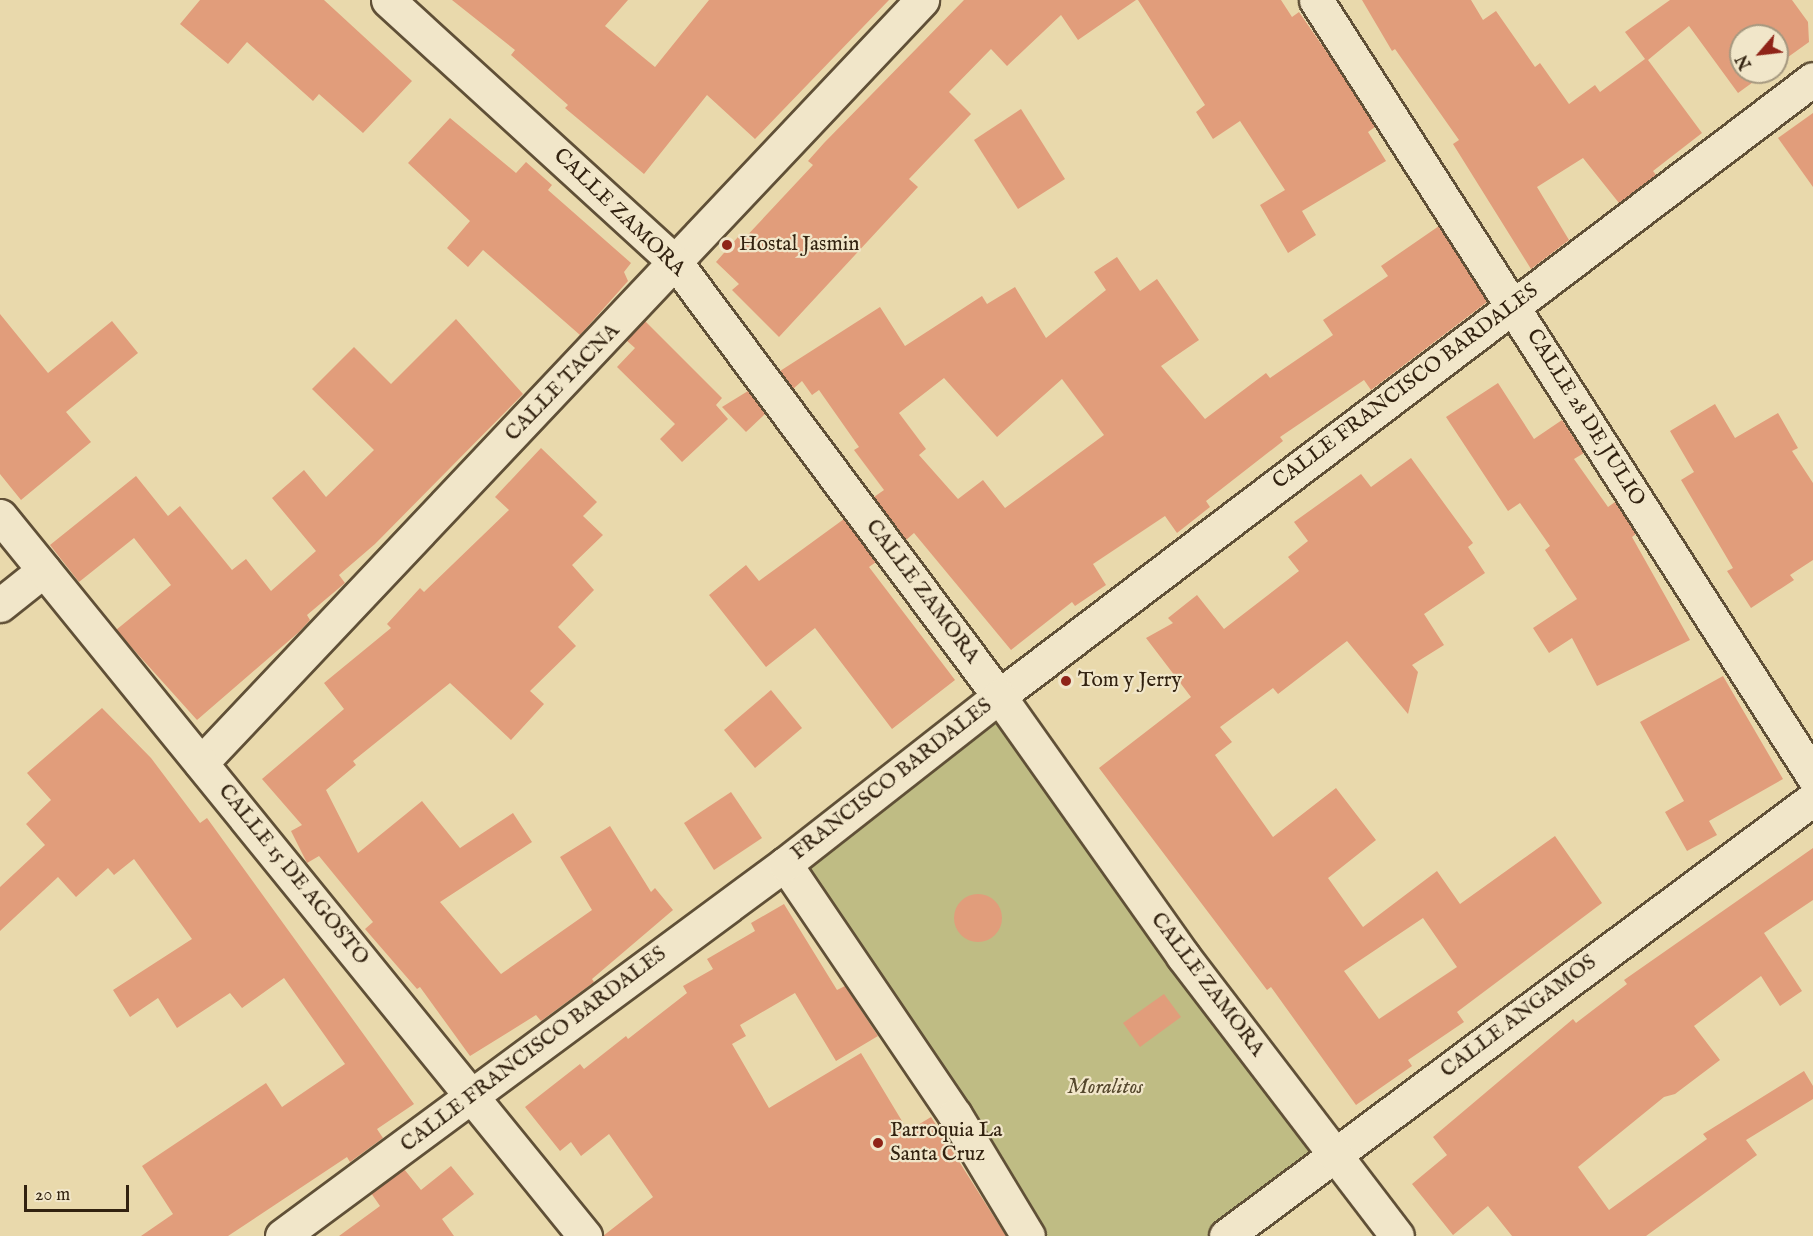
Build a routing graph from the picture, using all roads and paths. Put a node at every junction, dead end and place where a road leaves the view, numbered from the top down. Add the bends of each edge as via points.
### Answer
1 (388, 0) edge
2 (922, 0) edge
3 (1316, 0) edge
4 (1813, 79) edge
5 (676, 263) junction
6 (1513, 305) junction
7 (0, 516) edge
8 (44, 570) junction
9 (0, 605) edge
10 (999, 696) junction
11 (201, 763) junction
12 (1813, 776) edge
13 (1813, 799) edge
14 (785, 864) junction
15 (473, 1095) junction
16 (1335, 1153) junction
17 (282, 1236) edge
18 (585, 1236) edge
19 (1028, 1236) edge
20 (1226, 1236) edge
21 (1397, 1236) edge

1 - 5 street, CALLE ZAMORA
2 - 5 street, CALLE TACNA
3 - 6 street, CALLE 28 DE JULIO
4 - 6 street, CALLE FRANCISCO BARDALES
5 - 10 street, CALLE ZAMORA
5 - 11 street, CALLE TACNA
6 - 10 street, CALLE FRANCISCO BARDALES
6 - 12 street, CALLE 28 DE JULIO
7 - 8 street, CALLE 15 DE AGOSTO
8 - 9 street
8 - 11 street, CALLE 15 DE AGOSTO
10 - 14 street, FRANCISCO BARDALES
10 - 16 street, CALLE ZAMORA via 1183,956
11 - 15 street, CALLE 15 DE AGOSTO
13 - 16 street, CALLE ANGAMOS
14 - 15 street, CALLE FRANCISCO BARDALES
14 - 19 street via 955,1115
15 - 17 street, CALLE FRANCISCO BARDALES
15 - 18 street, CALLE 15 DE AGOSTO
16 - 20 street, CALLE ANGAMOS
16 - 21 street, CALLE ZAMORA

